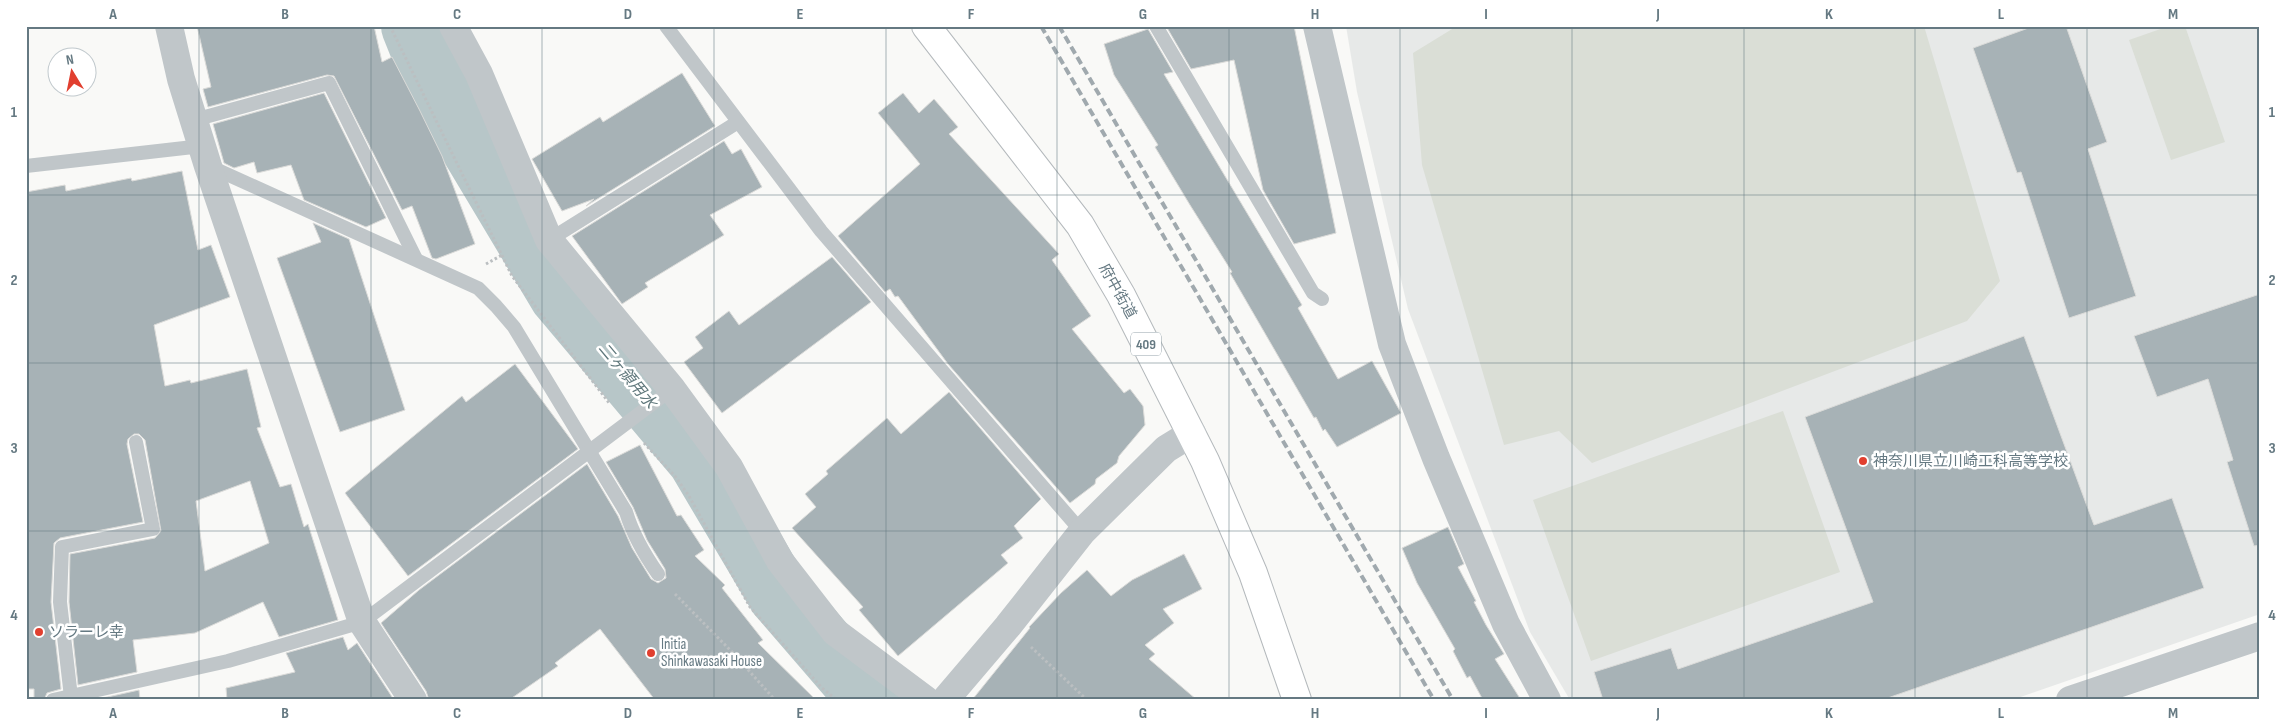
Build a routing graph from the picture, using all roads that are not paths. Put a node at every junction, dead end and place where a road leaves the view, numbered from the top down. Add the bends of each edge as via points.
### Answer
1 (169, 26) edge
2 (453, 26) edge
3 (666, 26) edge
4 (926, 26) edge
5 (1156, 26) edge
6 (1317, 26) edge
7 (194, 120) junction
8 (738, 122) junction
9 (205, 156) junction
10 (26, 166) edge
11 (549, 240) junction
12 (416, 259) junction
13 (1322, 299) dead end
14 (672, 389) junction
15 (1192, 433) junction
16 (136, 442) dead end
17 (588, 452) junction
18 (1082, 532) junction
19 (658, 574) road end
20 (362, 622) junction
21 (2260, 636) edge
22 (71, 697) junction
23 (52, 700) edge
24 (413, 700) edge
25 (926, 700) edge
26 (945, 700) edge
27 (1298, 700) edge
28 (1547, 700) edge
29 (2070, 700) edge

1 - 7 street
2 - 11 street via 479,74
3 - 8 lane
4 - 15 highway, 府中街道 / 409 via 1080,226 1121,295
5 - 13 lane via 1313,293
6 - 28 street via 1392,344 1506,624
7 - 9 street
7 - 12 lane via 329,83
8 - 11 lane
8 - 18 lane via 821,231
9 - 10 lane
9 - 12 lane
9 - 20 street
11 - 14 street
12 - 17 lane via 478,288 514,326
14 - 17 lane
14 - 25 street via 729,468 780,561 835,632
15 - 18 street via 1166,449
15 - 27 highway, 府中街道 / 409 via 1253,573
16 - 22 lane via 153,529 62,547 60,602
17 - 19 lane via 626,512 632,530
17 - 20 lane
18 - 26 street
20 - 22 lane via 228,661
20 - 24 street
21 - 29 street
22 - 23 lane

